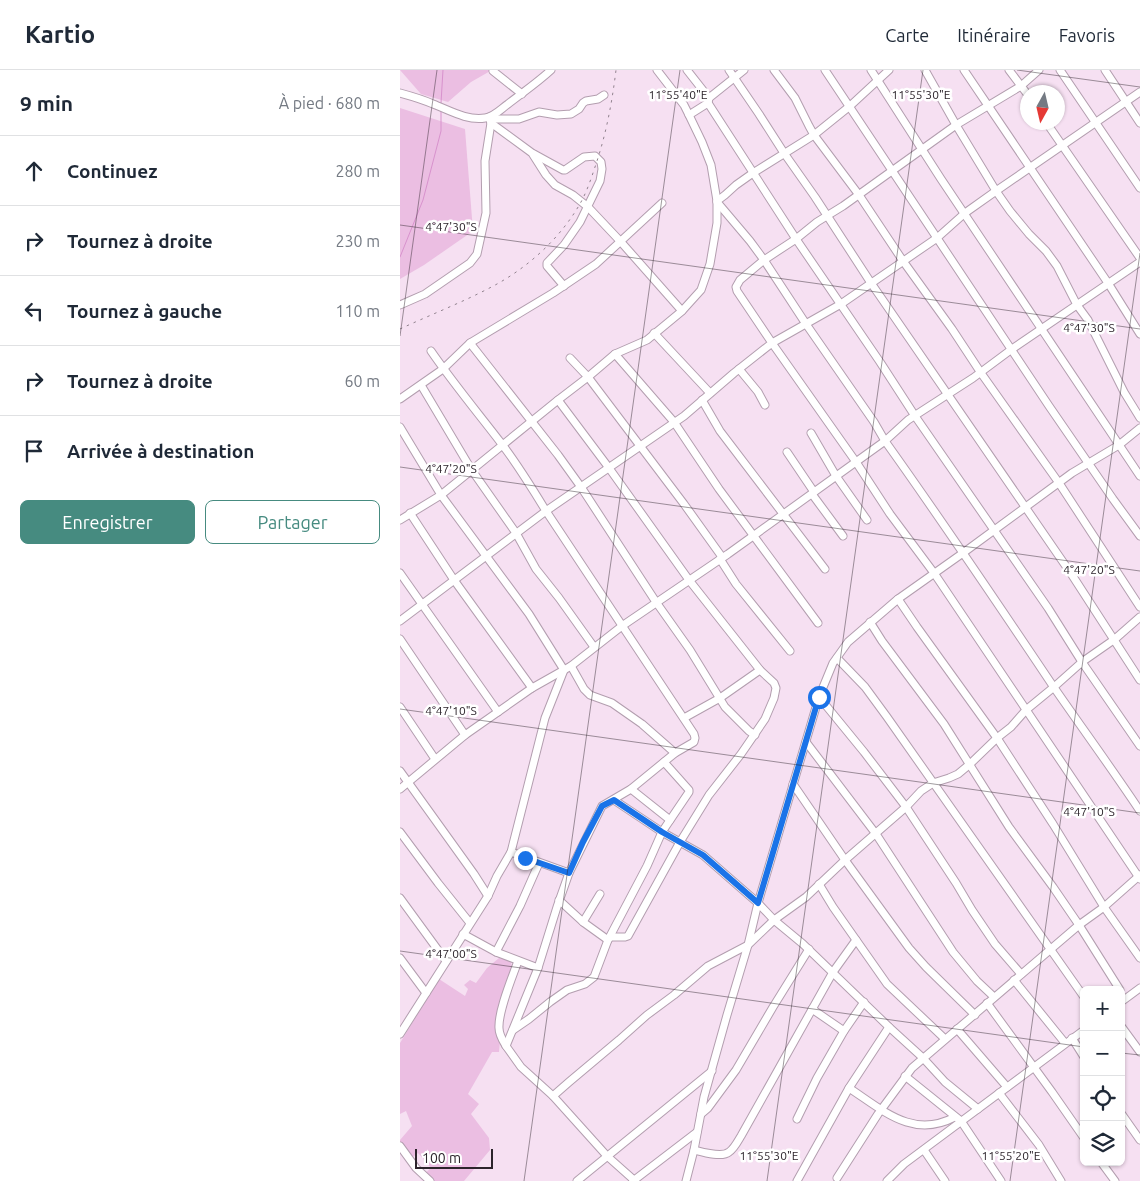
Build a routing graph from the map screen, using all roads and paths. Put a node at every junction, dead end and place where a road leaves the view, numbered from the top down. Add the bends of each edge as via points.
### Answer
1 (551, 70) edge
2 (656, 70) edge
3 (687, 70) edge
4 (729, 70) edge
5 (744, 70) edge
6 (774, 70) edge
7 (826, 70) edge
8 (871, 70) edge
9 (889, 70) edge
10 (925, 70) edge
11 (964, 70) edge
12 (1009, 70) edge
13 (1039, 70) edge
14 (1060, 70) edge
15 (1105, 70) edge
16 (494, 71) edge
17 (734, 77) junction
18 (878, 79) junction
19 (1020, 85) edge
20 (1022, 85) edge
21 (1020, 87) edge
22 (400, 92) edge
23 (1140, 92) edge
24 (522, 94) junction
25 (604, 95) dead end
26 (708, 100) junction
27 (1125, 101) junction
28 (850, 106) junction
29 (988, 106) junction
30 (689, 115) junction
31 (490, 120) junction
32 (1095, 122) junction
33 (1140, 123) edge
34 (956, 125) junction
35 (1051, 130) edge
36 (814, 135) junction
37 (1062, 146) junction
38 (922, 150) junction
39 (532, 153) junction
40 (784, 153) junction
41 (1030, 168) junction
42 (892, 171) junction
43 (753, 173) junction
44 (1140, 188) edge
45 (996, 191) junction
46 (859, 194) junction
47 (717, 201) junction
48 (662, 204) dead end
49 (588, 207) junction
50 (965, 213) junction
51 (827, 216) junction
52 (937, 238) junction
53 (796, 239) junction
54 (621, 242) junction
55 (764, 260) junction
56 (1140, 260) edge
57 (903, 261) junction
58 (1108, 283) junction
59 (871, 284) junction
60 (564, 286) junction
61 (841, 304) junction
62 (400, 305) edge
63 (1077, 305) junction
64 (682, 311) junction
65 (806, 324) junction
66 (1042, 329) junction
67 (654, 333) junction
68 (1140, 334) edge
69 (772, 343) junction
70 (470, 344) junction
71 (1012, 349) junction
72 (431, 351) dead end
73 (615, 354) junction
74 (570, 358) dead end
75 (443, 369) junction
76 (739, 369) junction
77 (981, 373) junction
78 (588, 378) junction
79 (421, 385) junction
80 (710, 393) junction
81 (948, 395) junction
82 (400, 399) edge
83 (558, 400) junction
84 (702, 400) junction
85 (765, 405) dead end
86 (915, 416) junction
87 (1140, 418) edge
88 (531, 422) junction
89 (674, 422) junction
90 (400, 427) edge
91 (1140, 428) edge
92 (812, 433) dead end
93 (885, 441) junction
94 (502, 445) junction
95 (1119, 445) junction
96 (640, 446) junction
97 (787, 452) dead end
98 (856, 462) junction
99 (1089, 463) junction
100 (609, 468) junction
101 (471, 469) junction
102 (836, 476) junction
103 (1140, 476) edge
104 (1059, 483) junction
105 (581, 487) junction
106 (813, 493) junction
107 (441, 494) junction
108 (1026, 507) junction
109 (546, 511) junction
110 (410, 514) junction
111 (782, 514) junction
112 (401, 518) edge
113 (867, 520) dead end
114 (994, 530) junction
115 (516, 533) junction
116 (753, 536) junction
117 (842, 536) dead end
118 (1140, 536) edge
119 (963, 553) junction
120 (486, 556) junction
121 (721, 558) junction
122 (825, 569) dead end
123 (400, 573) edge
124 (934, 573) junction
125 (454, 580) junction
126 (689, 580) junction
127 (898, 599) junction
128 (656, 602) junction
129 (421, 604) junction
130 (1140, 607) edge
131 (1140, 617) edge
132 (400, 621) edge
133 (870, 622) junction
134 (818, 623) dead end
135 (622, 626) junction
136 (400, 639) edge
137 (1115, 639) junction
138 (594, 647) junction
139 (790, 651) dead end
140 (835, 661) junction
141 (1082, 662) junction
142 (568, 668) junction
143 (760, 670) junction
144 (1140, 680) edge
145 (1054, 687) junction
146 (532, 688) junction
147 (819, 697) junction
148 (720, 698) junction
149 (400, 706) edge
150 (1026, 710) junction
151 (498, 712) junction
152 (684, 718) junction
153 (466, 735) junction
154 (755, 735) junction
155 (997, 738) junction
156 (806, 742) junction
157 (1140, 746) edge
158 (675, 752) junction
159 (435, 759) junction
160 (664, 762) junction
161 (970, 764) junction
162 (400, 771) edge
163 (408, 782) junction
164 (933, 783) junction
165 (793, 784) junction
166 (400, 789) edge
167 (631, 789) junction
168 (614, 800) junction
169 (906, 807) junction
170 (1140, 811) edge
171 (670, 820) junction
172 (400, 832) edge
173 (662, 832) junction
174 (876, 834) junction
175 (680, 842) junction
176 (511, 852) junction
177 (845, 860) junction
178 (539, 862) junction
179 (569, 873) junction
180 (1139, 877) edge
181 (819, 884) junction
182 (600, 894) dead end
183 (488, 896) junction
184 (400, 898) edge
185 (559, 900) junction
186 (758, 903) junction
187 (1104, 907) junction
188 (774, 920) junction
189 (584, 922) junction
190 (470, 923) junction
191 (1079, 925) junction
192 (463, 934) junction
193 (609, 938) junction
194 (856, 940) junction
195 (748, 945) junction
196 (809, 949) junction
197 (1050, 950) junction
198 (496, 952) junction
199 (400, 958) edge
200 (1140, 958) edge
201 (446, 961) junction
202 (518, 961) junction
203 (538, 968) junction
204 (832, 972) junction
205 (1021, 974) junction
206 (1014, 980) junction
207 (1116, 986) edge
208 (1140, 988) edge
209 (1080, 992) edge
210 (426, 993) junction
211 (1125, 995) edge
212 (994, 997) junction
213 (864, 1002) junction
214 (987, 1003) junction
215 (812, 1009) junction
216 (975, 1015) junction
217 (889, 1027) junction
218 (402, 1028) edge
219 (957, 1029) junction
220 (513, 1031) junction
221 (844, 1031) junction
222 (1082, 1031) edge
223 (1125, 1031) edge
224 (1072, 1038) junction
225 (945, 1039) junction
226 (1065, 1043) junction
227 (506, 1046) junction
228 (1080, 1051) edge
229 (1140, 1052) edge
230 (923, 1058) junction
231 (1033, 1067) junction
232 (712, 1070) junction
233 (905, 1076) junction
234 (1007, 1087) junction
235 (850, 1088) junction
236 (999, 1092) junction
237 (553, 1096) junction
238 (882, 1109) junction
239 (978, 1109) junction
240 (701, 1114) junction
241 (958, 1119) junction
242 (1125, 1119) edge
243 (797, 1120) dead end
244 (697, 1132) junction
245 (1080, 1132) edge
246 (1140, 1140) edge
247 (400, 1146) edge
248 (694, 1150) junction
249 (924, 1150) junction
250 (608, 1156) junction
251 (1104, 1166) edge
252 (837, 1178) dead end
253 (891, 1179) edge
254 (430, 1181) edge
255 (577, 1181) edge
256 (634, 1181) edge
257 (686, 1181) edge
258 (797, 1181) edge
259 (945, 1181) edge
260 (1000, 1181) edge
261 (1062, 1181) edge
262 (1115, 1181) edge

1 - 24 street
2 - 30 street
3 - 26 street
4 - 17 street
5 - 17 street
6 - 36 street via 795,98
7 - 28 street
8 - 18 street
9 - 18 street
10 - 34 street
11 - 29 street
12 - 19 street
13 - 20 street
14 - 32 street
15 - 27 street
16 - 24 street
17 - 26 street
17 - 40 street
18 - 28 street
18 - 38 street
21 - 29 street
22 - 31 street via 462,115
23 - 27 street
24 - 31 street
25 - 31 street via 586,101 571,114 539,112 518,119
26 - 30 street
26 - 43 street
27 - 32 street
27 - 33 street
28 - 36 street
28 - 42 street
29 - 34 street
29 - 41 street
30 - 47 street via 710,165
31 - 39 street
31 - 62 street via 485,161 486,213 476,254 470,263 425,294
32 - 37 street
32 - 44 street
34 - 38 street
34 - 45 street
35 - 37 street
36 - 40 street
36 - 46 street
37 - 41 street
37 - 56 street
38 - 42 street
38 - 50 street
39 - 49 street via 554,185
39 - 49 street via 563,170 584,157 595,156 601,162 601,176
40 - 43 street
40 - 51 street
41 - 45 street
41 - 58 street
42 - 46 street
42 - 52 street
43 - 47 street
43 - 53 street
45 - 50 street
45 - 63 street via 1057,266
46 - 51 street
46 - 57 street
47 - 55 street
47 - 64 street via 710,264 701,290
48 - 54 street
49 - 54 street
49 - 60 street via 564,245 547,264
50 - 52 street
50 - 66 street
51 - 53 street
51 - 59 street
52 - 57 street
52 - 71 street
53 - 55 street
53 - 61 street
54 - 60 street
54 - 64 street
55 - 65 street
55 - 69 street via 740,280 736,291
56 - 58 street
57 - 59 street
57 - 77 street
58 - 63 street
58 - 68 street
59 - 61 street
59 - 81 street
60 - 70 street
61 - 65 street
61 - 86 street
63 - 66 street
63 - 87 street
64 - 67 street
65 - 69 street
65 - 93 street
66 - 71 street
66 - 95 street
67 - 73 street via 641,343
67 - 80 street
69 - 76 street
69 - 98 street
70 - 75 street
70 - 88 street
71 - 77 street
71 - 99 street
72 - 75 street
73 - 78 street
73 - 89 street
74 - 78 street
75 - 79 street
75 - 94 street
76 - 80 street
76 - 85 street
77 - 81 street
77 - 104 street
78 - 83 street
78 - 96 street
79 - 82 street
79 - 101 street
80 - 84 street
81 - 86 street
81 - 108 street
83 - 88 street
83 - 100 street
84 - 89 street
84 - 111 street via 720,431
86 - 93 street
86 - 114 street
88 - 94 street
88 - 105 street
89 - 96 street
89 - 116 street
90 - 107 street
91 - 95 street
92 - 102 street
93 - 98 street
93 - 119 street
94 - 101 street
94 - 109 street
95 - 99 street
95 - 103 street
96 - 100 street
96 - 121 street
97 - 106 street
98 - 102 street
98 - 124 street
99 - 104 street
99 - 118 street
100 - 105 street
100 - 126 street
101 - 107 street
101 - 115 street
102 - 106 street
102 - 113 street
104 - 108 street
104 - 130 street
105 - 109 street
105 - 128 street
106 - 111 street
106 - 117 street
107 - 110 street
107 - 120 street
108 - 114 street
108 - 137 street
109 - 115 street
109 - 135 street
110 - 112 street
110 - 125 street
111 - 116 street
111 - 122 street
114 - 119 street
114 - 141 street
115 - 120 street
115 - 138 street via 536,569
116 - 121 street
116 - 134 street
119 - 124 street
119 - 145 street
120 - 125 street
120 - 142 street
121 - 126 street
121 - 139 street via 736,584
123 - 129 street
124 - 127 street
124 - 150 street
125 - 129 street
125 - 146 street
126 - 128 street
126 - 143 street
127 - 133 street
127 - 155 street
128 - 135 street
128 - 148 street
129 - 132 street
129 - 151 street
131 - 137 street
133 - 140 street via 848,642
133 - 161 street
135 - 138 street
135 - 152 street
136 - 153 street
137 - 141 street
137 - 144 street
138 - 142 street
140 - 147 street
140 - 164 street via 865,687
141 - 145 street
141 - 157 street
142 - 146 street
142 - 158 street via 590,694 612,703
142 - 176 street via 546,718
143 - 148 street
143 - 154 street via 776,688 765,719
145 - 150 street
145 - 170 street
146 - 151 street
147 - 156 street
147 - 169 street
148 - 152 street
148 - 154 street via 725,707
149 - 159 street
150 - 155 street
150 - 180 street
151 - 153 street
152 - 158 street via 694,734 694,742
153 - 159 street
154 - 175 street via 709,795
155 - 161 street
155 - 187 street
156 - 165 street
156 - 174 street
158 - 160 street
159 - 163 street
160 - 167 street
160 - 171 street via 689,790
161 - 164 street via 958,774
161 - 191 street via 1009,827
162 - 163 street
163 - 166 street
163 - 183 street
164 - 169 street
164 - 197 street
165 - 177 street
165 - 186 street
167 - 168 street
167 - 171 street
168 - 173 street
168 - 179 street via 602,806
169 - 174 street
169 - 205 street via 976,917
171 - 173 street
172 - 190 street
173 - 175 street
173 - 193 street
174 - 177 street
174 - 212 street via 954,952
175 - 186 street via 703,855
175 - 193 street via 628,936
176 - 178 street
176 - 183 street
177 - 181 street
177 - 216 street via 909,948
178 - 179 street
178 - 198 street
179 - 185 street
180 - 187 street
181 - 188 street via 806,898
181 - 194 street
182 - 189 street
183 - 190 street
184 - 201 street
185 - 189 street
185 - 203 street
186 - 188 street
186 - 195 street
187 - 191 street
187 - 200 street
188 - 195 street
188 - 196 street
189 - 193 street
190 - 192 street
191 - 197 street
191 - 207 street
192 - 198 street
192 - 201 street
193 - 220 street via 594,977 586,984 567,990
194 - 204 street
194 - 225 street via 887,984
195 - 232 street
195 - 237 street via 708,966
196 - 204 street
196 - 240 street via 736,1070
197 - 205 street
197 - 209 street
198 - 202 street
199 - 210 street
201 - 210 street
202 - 203 street
202 - 227 street via 500,1015 499,1029
203 - 220 street
204 - 213 street
204 - 215 street
205 - 206 street
206 - 212 street
206 - 226 street
208 - 211 street
210 - 218 street
212 - 214 street
213 - 217 street
213 - 221 street
214 - 216 street
214 - 231 street
215 - 221 street
215 - 248 street via 730,1152 719,1155
216 - 219 street
217 - 230 street
217 - 235 street
219 - 225 street
219 - 234 street
220 - 227 street
221 - 243 street
222 - 224 street
223 - 229 street
224 - 226 street
224 - 228 street
225 - 230 street
226 - 231 street
227 - 237 street via 522,1067
230 - 233 street
230 - 239 street via 945,1082
231 - 234 street
231 - 245 street
232 - 240 street
232 - 250 street
233 - 238 street
233 - 241 street
234 - 236 street
235 - 238 street
235 - 258 street
236 - 239 street
236 - 261 street
237 - 250 street
238 - 241 street via 910,1124 925,1125
238 - 252 street
239 - 241 street
240 - 244 street
241 - 249 street
241 - 260 street
242 - 246 street
244 - 248 street
244 - 256 street
247 - 254 street
248 - 257 street
249 - 253 street via 904,1164
249 - 259 street
250 - 255 street
250 - 256 street
251 - 262 street

